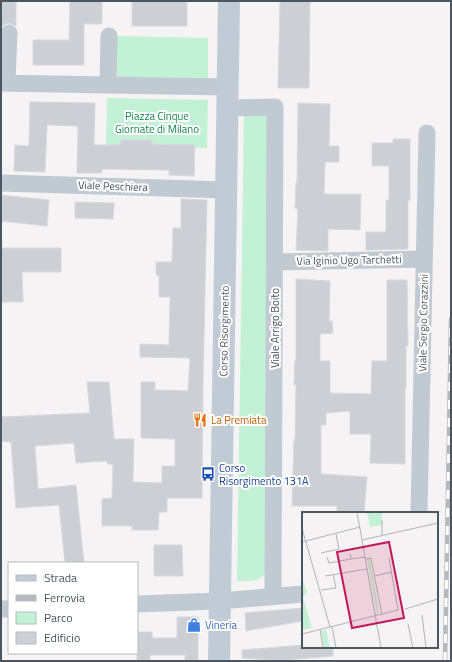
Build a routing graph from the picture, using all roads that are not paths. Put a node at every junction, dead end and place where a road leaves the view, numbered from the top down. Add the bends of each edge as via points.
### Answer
1 (229, 1) edge
2 (8, 33) dead end
3 (108, 36) dead end
4 (4, 83) edge
5 (108, 85) junction
6 (227, 98) junction
7 (427, 133) dead end
8 (1, 183) edge
9 (226, 190) junction
10 (424, 259) junction
11 (275, 262) junction
12 (419, 512) edge
13 (302, 594) edge
14 (273, 596) junction
15 (220, 601) junction
16 (138, 604) edge
17 (219, 661) edge

1 - 6 main road, Corso Risorgimento
2 - 4 street
3 - 5 street
4 - 5 street
5 - 6 street
6 - 9 main road, Corso Risorgimento
6 - 11 street, Viale Arrigo Boito via 275,107
7 - 10 street, Viale Sergio Corazzini
8 - 9 street, Viale Peschiera
9 - 15 main road, Corso Risorgimento
10 - 11 street, Via Iginio Ugo Tarchetti
10 - 12 street, Viale Sergio Corazzini
11 - 14 street, Viale Arrigo Boito
13 - 14 street
14 - 15 street
15 - 16 street
15 - 17 main road, Corso Risorgimento

